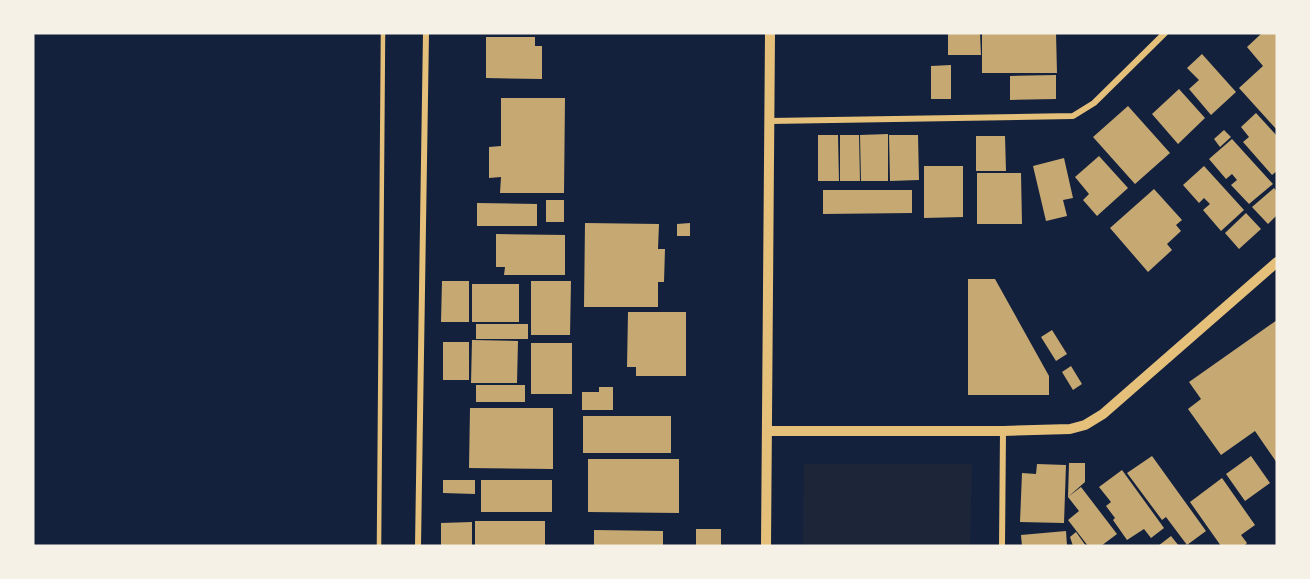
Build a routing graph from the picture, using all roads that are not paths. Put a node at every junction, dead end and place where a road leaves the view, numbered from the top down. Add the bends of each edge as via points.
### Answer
1 (383, 33) edge
2 (426, 33) edge
3 (770, 33) edge
4 (1165, 33) edge
5 (770, 121) junction
6 (1277, 262) edge
7 (768, 431) junction
8 (1003, 431) junction
9 (379, 546) edge
10 (418, 546) edge
11 (766, 546) edge
12 (1002, 546) edge

1 - 9 lane
2 - 10 street
3 - 5 street
4 - 5 street via 1094,103 1072,116
5 - 7 street
6 - 8 street via 1103,414 1070,429
7 - 8 street
7 - 11 street
8 - 12 street

